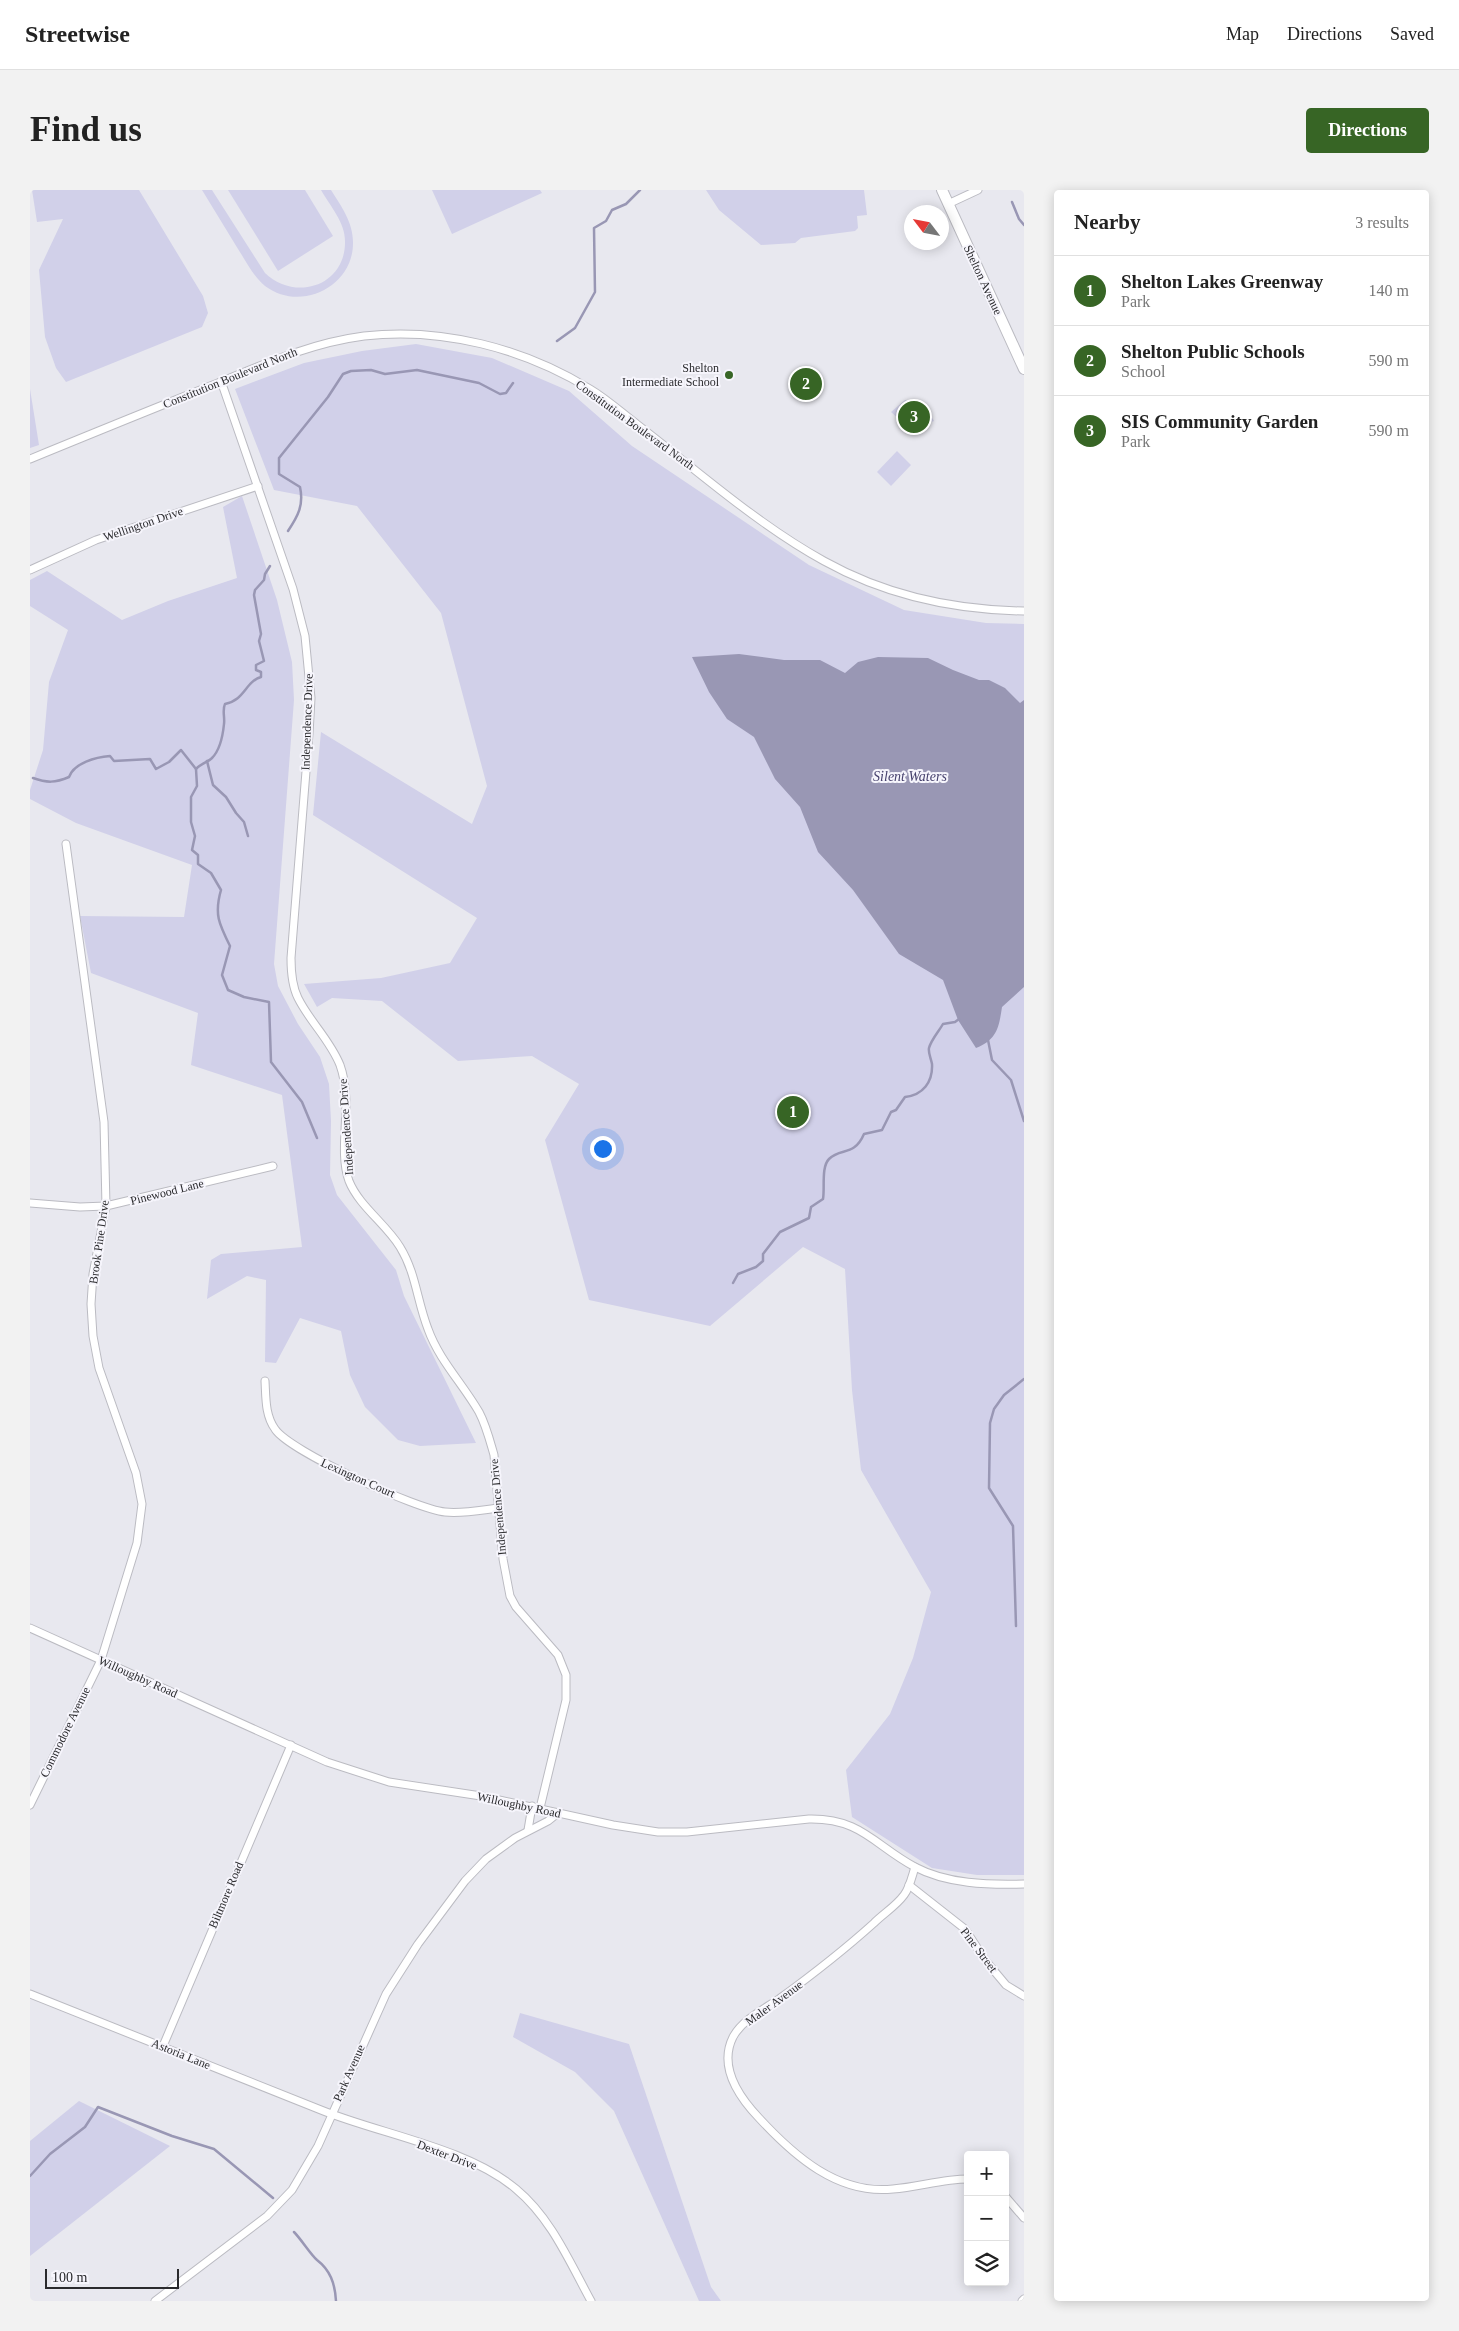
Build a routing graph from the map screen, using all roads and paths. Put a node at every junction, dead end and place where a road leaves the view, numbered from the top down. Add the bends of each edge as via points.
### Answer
1 (942, 190) edge
2 (978, 190) edge
3 (948, 204) junction
4 (1024, 370) edge
5 (221, 381) junction
6 (30, 459) edge
7 (258, 486) junction
8 (30, 570) edge
9 (1024, 611) edge
10 (66, 844) dead end
11 (273, 1166) dead end
12 (30, 1203) edge
13 (106, 1206) junction
14 (265, 1382) dead end
15 (499, 1508) junction
16 (30, 1628) edge
17 (100, 1660) junction
18 (291, 1745) junction
19 (30, 1805) edge
20 (532, 1806) junction
21 (540, 1808) junction
22 (558, 1813) junction
23 (528, 1830) junction
24 (915, 1867) junction
25 (1024, 1884) edge
26 (909, 1885) junction
27 (30, 1994) edge
28 (1024, 1996) edge
29 (162, 2046) junction
30 (332, 2114) junction
31 (964, 2180) edge
32 (1009, 2201) edge
33 (1024, 2218) edge
34 (155, 2301) edge
35 (591, 2301) edge

1 - 3 main road, Shelton Avenue
2 - 3 street
3 - 4 main road, Shelton Avenue
5 - 6 street, Constitution Boulevard North
5 - 7 street, Independence Drive
5 - 9 street, Constitution Boulevard North via 313,346 364,336 430,336 503,349 544,364 591,390 755,514 824,561 894,591 933,602
7 - 8 street, Wellington Drive via 96,540
7 - 15 street, Independence Drive via 293,589 305,636 310,677 309,734 291,958 293,985 342,1073 347,1104 349,1181 408,1261 434,1344 480,1415 494,1455
10 - 13 street, Brook Pine Drive via 104,1122
11 - 13 street, Pinewood Lane
12 - 13 street, Pinewood Lane
13 - 17 street, Brook Pine Drive via 93,1274 93,1336 98,1368 136,1474 142,1504 137,1543
14 - 15 street, Lexington Court via 267,1412 275,1430 316,1460 419,1505 445,1512
15 - 21 street, Independence Drive via 510,1596 558,1654 566,1675 566,1700
16 - 17 street, Willoughby Road
17 - 18 street, Willoughby Road
17 - 19 street, Commodore Avenue
18 - 20 street, Willoughby Road via 376,1779
18 - 29 street, Biltmore Road
20 - 21 street, Willoughby Road
20 - 23 street
21 - 22 street, Willoughby Road
22 - 23 street, Park Avenue
22 - 24 street, Willoughby Road via 658,1832 829,1820 850,1824 865,1832
23 - 30 street, Park Avenue via 501,1847 476,1869 399,1970
24 - 25 street, Willoughby Road via 964,1881
24 - 26 street, Maler Avenue
26 - 28 street, Pine Street via 965,1928 1006,1985
26 - 31 street, Maler Avenue via 904,1895 864,1931 738,2030 729,2051 729,2067 734,2086 773,2133 796,2154 840,2183 857,2188 891,2190
27 - 29 street, Astoria Lane
29 - 30 street, Astoria Lane
30 - 34 street, Park Avenue via 309,2164 282,2201 247,2232
30 - 35 street, Dexter Drive via 460,2157 515,2188 538,2210 555,2234
32 - 33 street

